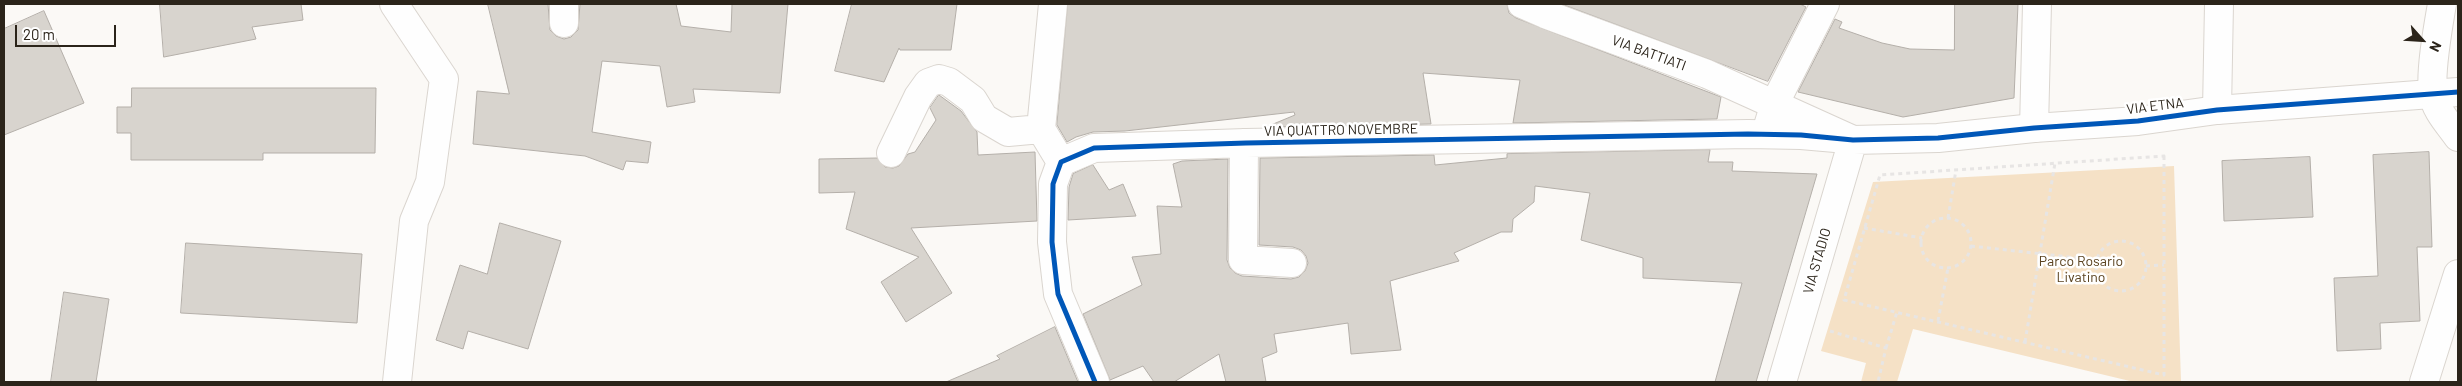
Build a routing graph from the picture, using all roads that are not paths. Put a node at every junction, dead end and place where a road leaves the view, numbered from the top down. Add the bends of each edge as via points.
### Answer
1 (394, 4) edge
2 (1053, 4) edge
3 (1522, 4) edge
4 (1825, 4) edge
5 (2037, 4) edge
6 (2219, 4) edge
7 (2442, 4) edge
8 (2446, 93) edge
9 (1775, 103) junction
10 (2217, 110) junction
11 (2034, 128) junction
12 (1041, 129) junction
13 (1766, 134) junction
14 (2458, 137) edge
15 (1853, 140) junction
16 (1244, 143) junction
17 (891, 153) dead end
18 (1061, 162) junction
19 (1292, 263) dead end
20 (2458, 274) edge
21 (398, 382) edge
22 (1095, 382) edge
23 (1782, 382) edge
24 (2424, 382) edge

1 - 21 street via 444,79 430,182 414,221
2 - 12 street
3 - 9 street, VIA BATTIATI
4 - 9 street
5 - 11 street
6 - 10 street
7 - 8 street via 2436,43
8 - 10 street, VIA ETNA
8 - 14 street via 2441,114
9 - 13 street
9 - 15 street, VIA BATTIATI
10 - 11 street, VIA ETNA via 2138,121
11 - 15 street, VIA ETNA via 1938,138
12 - 17 street via 1008,132 984,118 974,100 950,82 938,79 928,82 918,97
12 - 18 street
13 - 15 street, VIA QUATTRO NOVEMBRE
13 - 16 street, VIA QUATTRO NOVEMBRE
15 - 23 street, VIA STADIO
16 - 18 street, VIA QUATTRO NOVEMBRE via 1094,148
16 - 19 street via 1243,260
18 - 22 street via 1053,184 1052,242 1058,294
20 - 24 street

